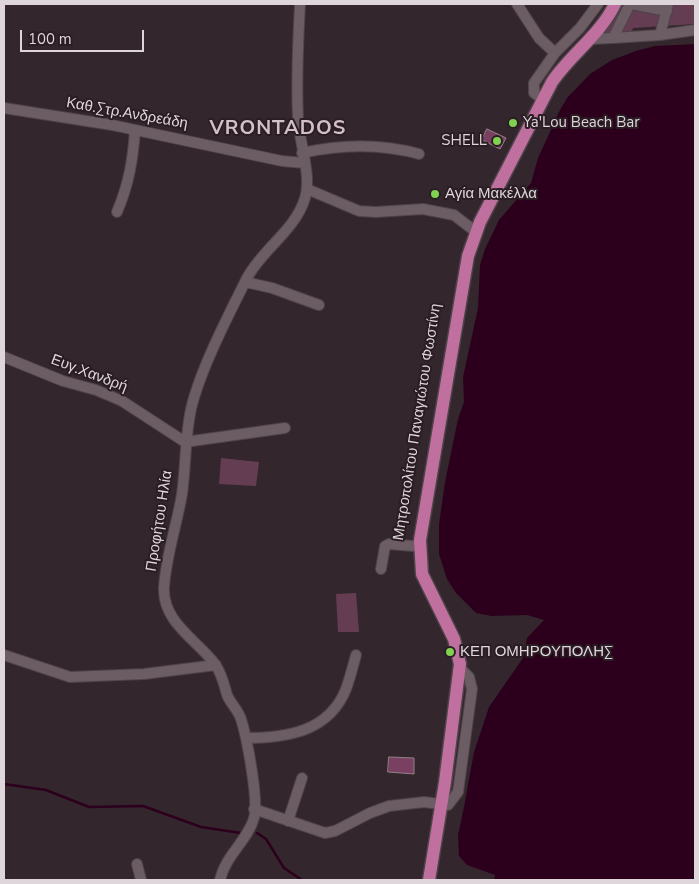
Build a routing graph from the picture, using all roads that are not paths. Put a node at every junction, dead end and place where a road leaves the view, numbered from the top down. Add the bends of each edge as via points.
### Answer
1 (300, 4) edge
2 (517, 4) edge
3 (598, 4) edge
4 (608, 4) edge
5 (616, 4) edge
6 (631, 4) edge
7 (667, 7) edge
8 (695, 30) edge
9 (660, 35) junction
10 (612, 38) junction
11 (591, 39) junction
12 (555, 53) junction
13 (539, 98) junction
14 (4, 108) edge
15 (135, 130) junction
16 (419, 154) dead end
17 (303, 158) junction
18 (307, 189) junction
19 (117, 212) dead end
20 (473, 230) junction
21 (245, 282) junction
22 (319, 305) dead end
23 (4, 357) edge
24 (285, 428) dead end
25 (185, 442) junction
26 (413, 546) junction
27 (380, 569) dead end
28 (4, 655) edge
29 (356, 655) dead end
30 (216, 665) junction
31 (246, 738) junction
32 (302, 778) dead end
33 (438, 804) junction
34 (254, 809) junction
35 (288, 821) junction
36 (136, 864) dead end
37 (141, 880) edge
38 (220, 880) edge
39 (423, 880) edge
40 (429, 880) edge

1 - 17 street, Προφήτου Ηλία via 298,116
2 - 12 street via 540,38
3 - 12 street
4 - 13 main road via 593,28 550,73
5 - 11 main road
6 - 7 street
6 - 10 street
7 - 9 street
8 - 9 street
9 - 10 street
10 - 11 street
11 - 13 main road
12 - 13 street via 534,83 533,90
13 - 20 main road, Μητροπολίτου Παναγιώτου Φωστίνη
14 - 15 street, Καθ.Στρ.Ανδρεάδη
15 - 17 street, Καθ.Στρ.Ανδρεάδη via 282,161
15 - 19 street via 131,172
16 - 17 street, Καθ.Στρ.Ανδρεάδη via 362,145 332,147
17 - 18 street, Προφήτου Ηλία
18 - 20 street via 359,211 423,209 454,214
18 - 21 street, Προφήτου Ηλία via 300,211 277,242 258,259
20 - 26 main road, Μητροπολίτου Παναγιώτου Φωστίνη via 463,253
20 - 33 main road, Μητροπολίτου Παναγιώτου Φωστίνη via 420,546 422,574 454,639 460,668
21 - 22 street
21 - 25 street, Προφήτου Ηλία via 194,398
23 - 25 street, Ευγ.Χανδρή via 63,382 96,390 122,401
24 - 25 street
25 - 30 street, Προφήτου Ηλία via 182,493 164,584 165,595 168,609 176,622
26 - 27 street via 385,546
26 - 33 main road, Μητροπολίτου Παναγιώτου Φωστίνη via 416,576 449,642 454,665
28 - 30 street via 70,678 144,674
29 - 31 street via 346,690 333,710 316,724 295,735
30 - 31 street, Προφήτου Ηλία via 232,705 240,716
31 - 34 street, Προφήτου Ηλία
32 - 35 street
33 - 35 street via 424,802 388,806 332,833 316,832
33 - 39 main road, Μητροπολίτου Παναγιώτου Φωστίνη
33 - 40 main road, Μητροπολίτου Παναγιώτου Φωστίνη
34 - 35 street
34 - 38 street, Προφήτου Ηλία via 254,818 225,865
36 - 37 street

